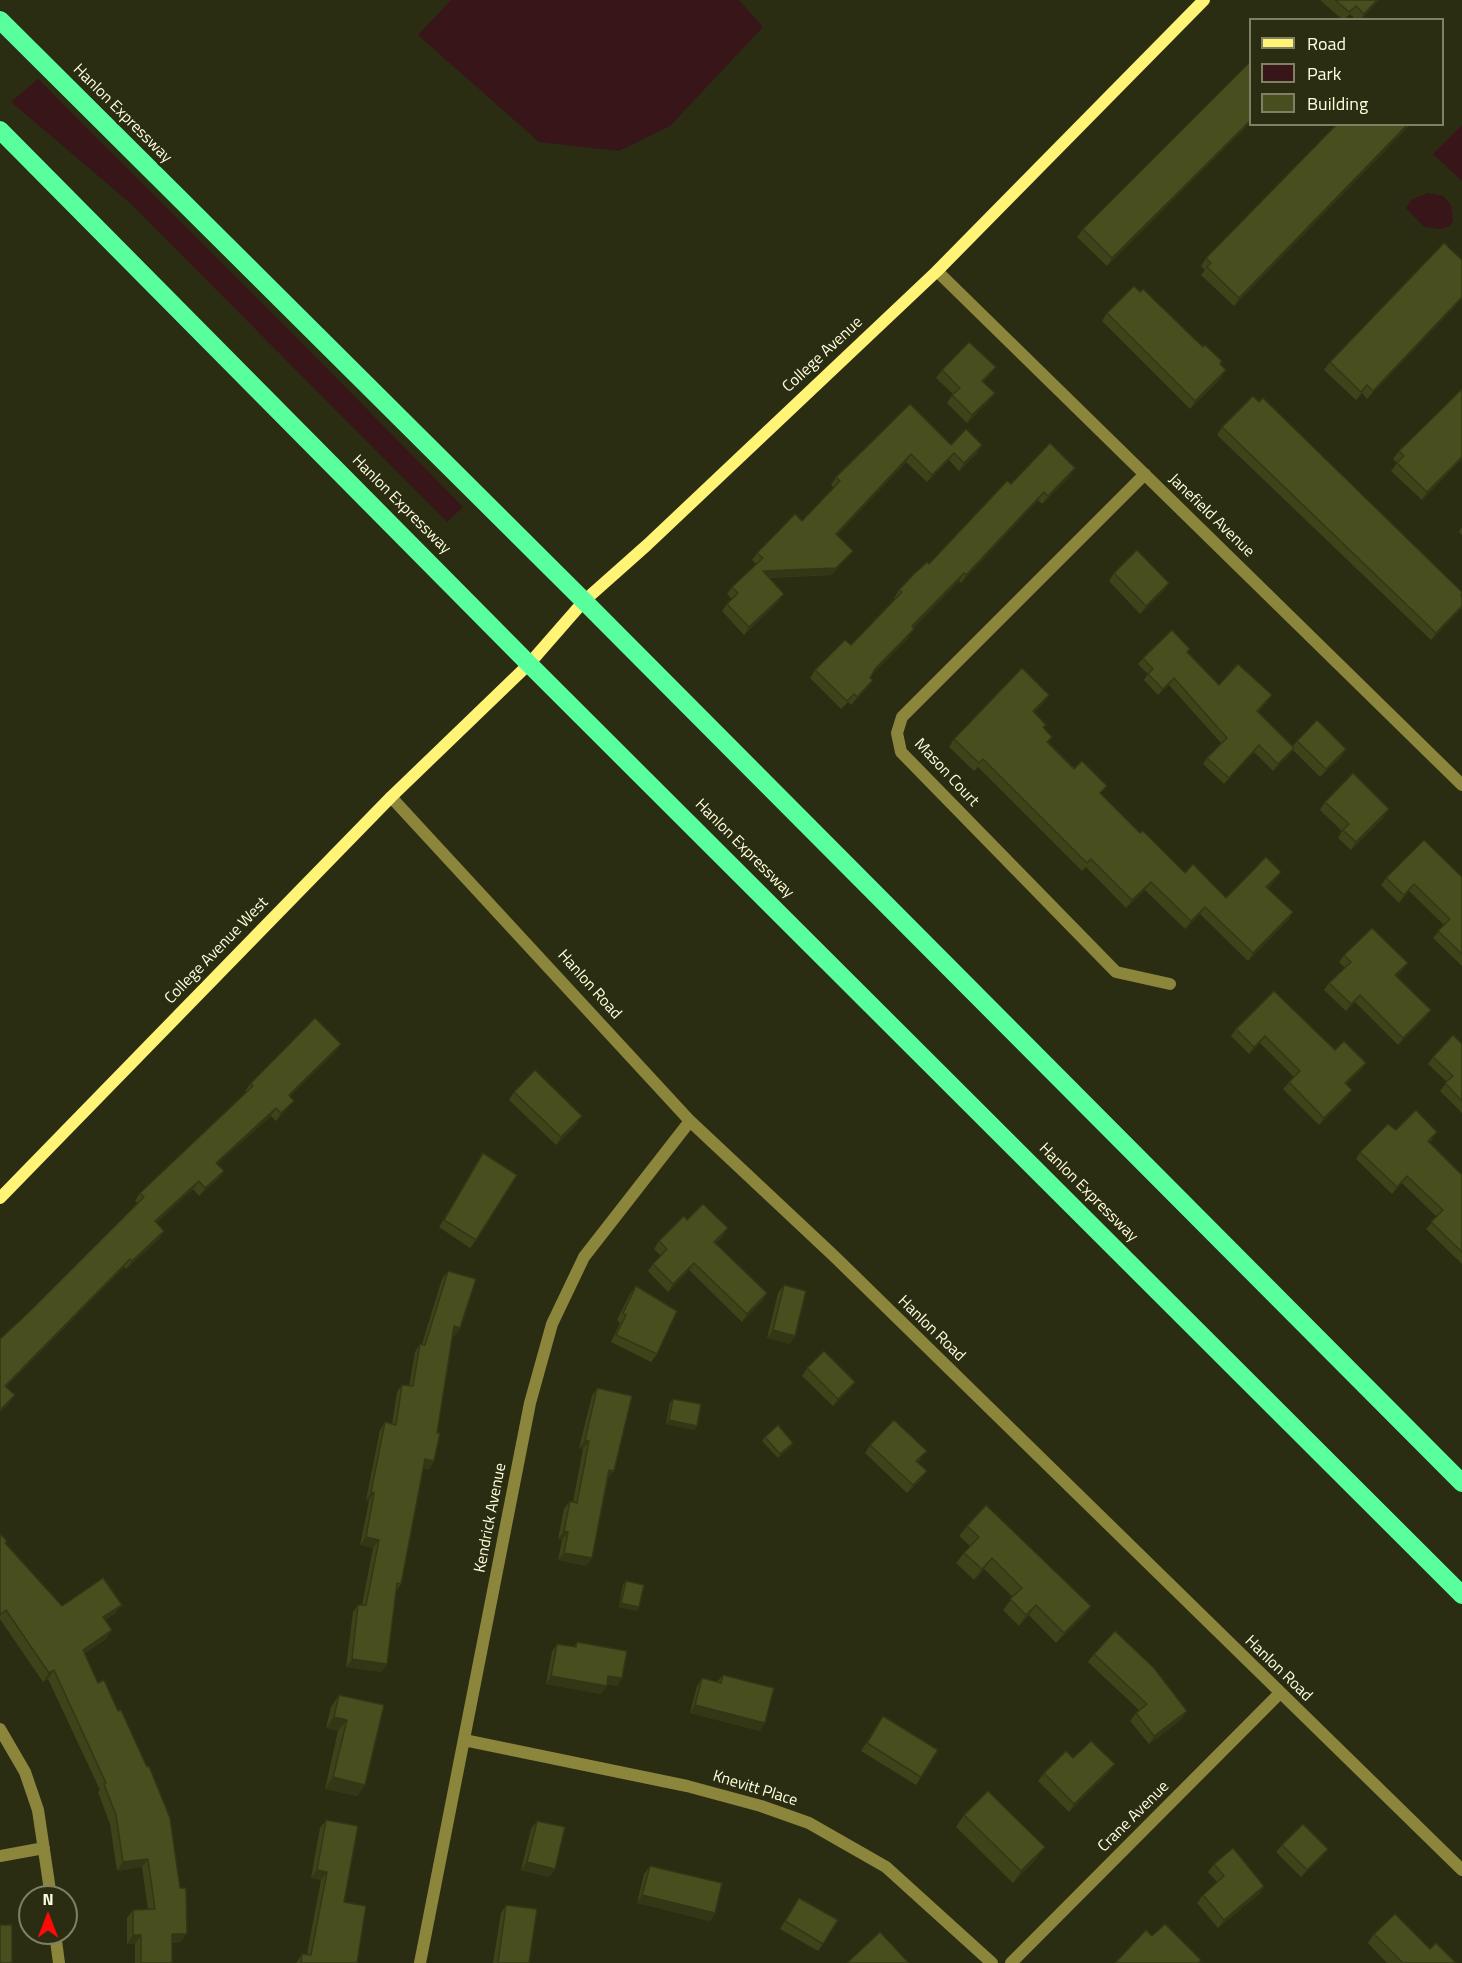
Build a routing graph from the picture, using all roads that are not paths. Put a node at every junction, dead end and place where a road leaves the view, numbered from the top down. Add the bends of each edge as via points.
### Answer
1 (1204, 0) edge
2 (0, 20) edge
3 (0, 130) edge
4 (937, 271) junction
5 (1145, 474) junction
6 (584, 601) junction
7 (529, 664) junction
8 (460, 729) joint
9 (1462, 785) edge
10 (391, 797) junction
11 (1170, 984) dead end
12 (690, 1120) junction
13 (0, 1198) edge
14 (1462, 1483) edge
15 (1462, 1595) edge
16 (1279, 1694) junction
17 (0, 1729) edge
18 (464, 1740) junction
19 (44, 1848) junction
20 (0, 1856) edge
21 (1462, 1870) edge
22 (49, 1885) edge
23 (57, 1945) edge
24 (59, 1963) edge
25 (420, 1963) edge
26 (992, 1963) edge
27 (1011, 1963) edge

1 - 4 main road, College Avenue
2 - 6 highway, Hanlon Expressway
3 - 7 highway, Hanlon Expressway
4 - 5 street, Janefield Avenue
4 - 6 main road, College Avenue
5 - 9 street, Janefield Avenue
5 - 11 street, Mason Court via 902,717 897,733 901,752 1116,972
6 - 7 main road, College Avenue
6 - 14 highway, Hanlon Expressway
7 - 8 main road, College Avenue
7 - 15 highway, Hanlon Expressway
8 - 10 main road, College Avenue West
10 - 12 street, Hanlon Road
10 - 13 main road, College Avenue West
12 - 16 street, Hanlon Road
12 - 18 street, Kendrick Avenue via 584,1257 552,1324 530,1403
16 - 21 street, Hanlon Road
16 - 27 street, Crane Avenue
17 - 19 street via 25,1772 38,1810
18 - 25 street, Kendrick Avenue
18 - 26 street, Knevitt Place via 687,1786 809,1823 886,1867
19 - 20 street
19 - 22 street
23 - 24 street

